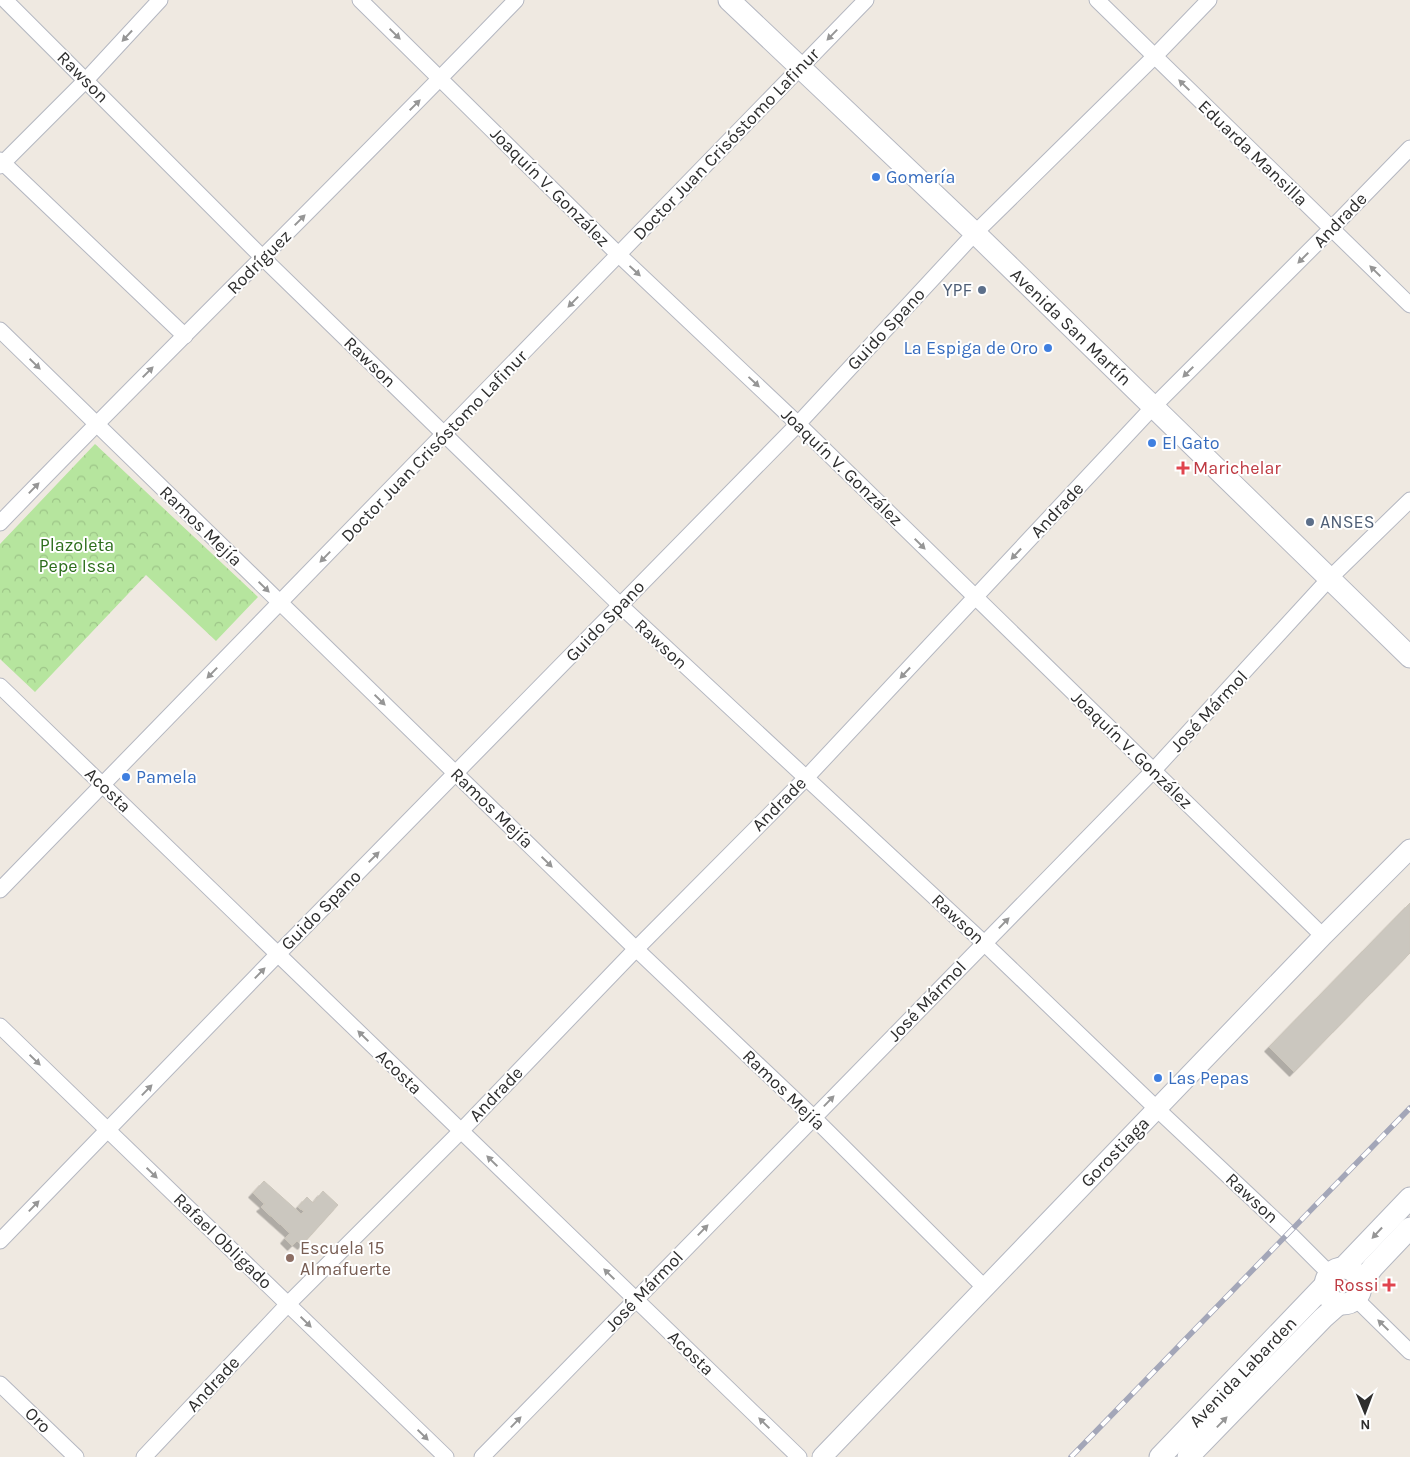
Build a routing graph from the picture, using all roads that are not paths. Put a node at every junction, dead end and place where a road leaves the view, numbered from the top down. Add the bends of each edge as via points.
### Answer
1 (5, 0) edge
2 (160, 0) edge
3 (360, 0) edge
4 (516, 0) edge
5 (729, 0) edge
6 (866, 0) edge
7 (1097, 0) edge
8 (1209, 0) edge
9 (1154, 56) junction
10 (801, 67) junction
11 (441, 78) junction
12 (86, 80) junction
13 (1410, 148) edge
14 (1, 163) edge
15 (1331, 229) junction
16 (974, 233) junction
17 (619, 256) junction
18 (263, 258) junction
19 (1410, 305) edge
20 (0, 330) edge
21 (185, 336) junction
22 (1154, 406) junction
23 (96, 423) junction
24 (798, 424) junction
25 (444, 435) junction
26 (1410, 500) edge
27 (3, 514) edge
28 (1330, 579) junction
29 (975, 598) junction
30 (280, 603) junction
31 (620, 606) junction
32 (1410, 657) edge
33 (0, 686) edge
34 (1153, 771) junction
35 (456, 773) junction
36 (806, 778) junction
37 (102, 785) junction
38 (1410, 849) edge
39 (0, 890) edge
40 (1323, 936) junction
41 (984, 943) junction
42 (636, 949) junction
43 (278, 954) junction
44 (0, 1026) edge
45 (1157, 1109) junction
46 (813, 1117) junction
47 (108, 1130) junction
48 (461, 1131) junction
49 (1410, 1198) edge
50 (1410, 1228) edge
51 (0, 1242) edge
52 (1333, 1276) junction
53 (984, 1287) junction
54 (1352, 1295) junction
55 (635, 1299) junction
56 (288, 1304) junction
57 (1410, 1352) edge
58 (0, 1384) edge
59 (76, 1457) edge
60 (144, 1457) edge
61 (446, 1457) edge
62 (482, 1457) edge
63 (799, 1457) edge
64 (822, 1457) edge
65 (1160, 1457) edge
66 (1188, 1457) edge

1 - 12 street, Rawson
2 -> 12 street
3 -> 11 street, Joaquín V. González
4 - 11 street, Rodríguez
5 - 10 main road, Avenida San Martín
6 -> 10 street, Doctor Juan Crisóstomo Lafinur
7 - 9 street, Eduarda Mansilla
8 - 9 street, Guido Spano
15 -> 9 street, Eduarda Mansilla
9 - 16 street, Guido Spano
10 - 16 main road, Avenida San Martín
10 - 17 street, Doctor Juan Crisóstomo Lafinur
11 - 17 street, Joaquín V. González
18 -> 11 street, Rodríguez
12 - 14 street
12 - 18 street, Rawson
13 - 15 street, Andrade
14 - 21 street
19 -> 15 street, Eduarda Mansilla
15 -> 22 street, Andrade
16 - 22 main road, Avenida San Martín
16 - 24 street, Guido Spano
17 -> 24 street, Joaquín V. González
17 -> 25 street, Doctor Juan Crisóstomo Lafinur
18 - 21 street, Rodríguez
18 - 25 street, Rawson
20 -> 23 street, Ramos Mejía
23 -> 21 street, Rodríguez
22 - 28 main road, Avenida San Martín
22 -> 29 street, Andrade
27 -> 23 street, Rodríguez
23 -> 30 street, Ramos Mejía
24 -> 29 street, Joaquín V. González
24 - 31 street, Guido Spano
25 -> 30 street, Doctor Juan Crisóstomo Lafinur
25 - 31 street, Rawson
26 - 28 street, José Mármol
28 - 32 main road, Avenida San Martín
28 - 34 street, José Mármol
29 - 34 street, Joaquín V. González
29 -> 36 street, Andrade
30 -> 35 street, Ramos Mejía
30 -> 37 street, Doctor Juan Crisóstomo Lafinur
31 - 35 street, Guido Spano
31 - 36 street, Rawson
33 - 37 street, Acosta
34 - 40 street, Joaquín V. González
41 -> 34 street, José Mármol
35 -> 42 street, Ramos Mejía
43 -> 35 street, Guido Spano
36 - 41 street, Rawson
36 - 42 street, Andrade
37 - 39 street, Doctor Juan Crisóstomo Lafinur
37 - 43 street, Acosta
38 - 40 street, Gorostiaga
40 - 45 street, Gorostiaga
41 - 45 street, Rawson
46 -> 41 street, José Mármol
42 - 46 street, Ramos Mejía
42 - 48 street, Andrade
47 -> 43 street, Guido Spano
48 -> 43 street, Acosta
44 -> 47 street, Rafael Obligado
45 - 52 street, Rawson
45 - 53 street, Gorostiaga
46 - 53 street, Ramos Mejía
55 -> 46 street, José Mármol
51 -> 47 street, Guido Spano
47 -> 56 street, Rafael Obligado
55 -> 48 street, Acosta
48 - 56 street, Andrade
49 -> 52 main road, Avenida Labarden
50 - 54 main road, Avenida Labarden
52 - 54 main road via 1329,1297
52 - 54 main road via 1354,1272
52 - 65 main road, Avenida Labarden
53 - 64 street, Gorostiaga
57 -> 54 street
66 -> 54 main road, Avenida Labarden via 1323,1318
62 -> 55 street, José Mármol
63 -> 55 street, Acosta
56 - 60 street, Andrade
56 -> 61 street, Rafael Obligado
58 - 59 street, Oro

